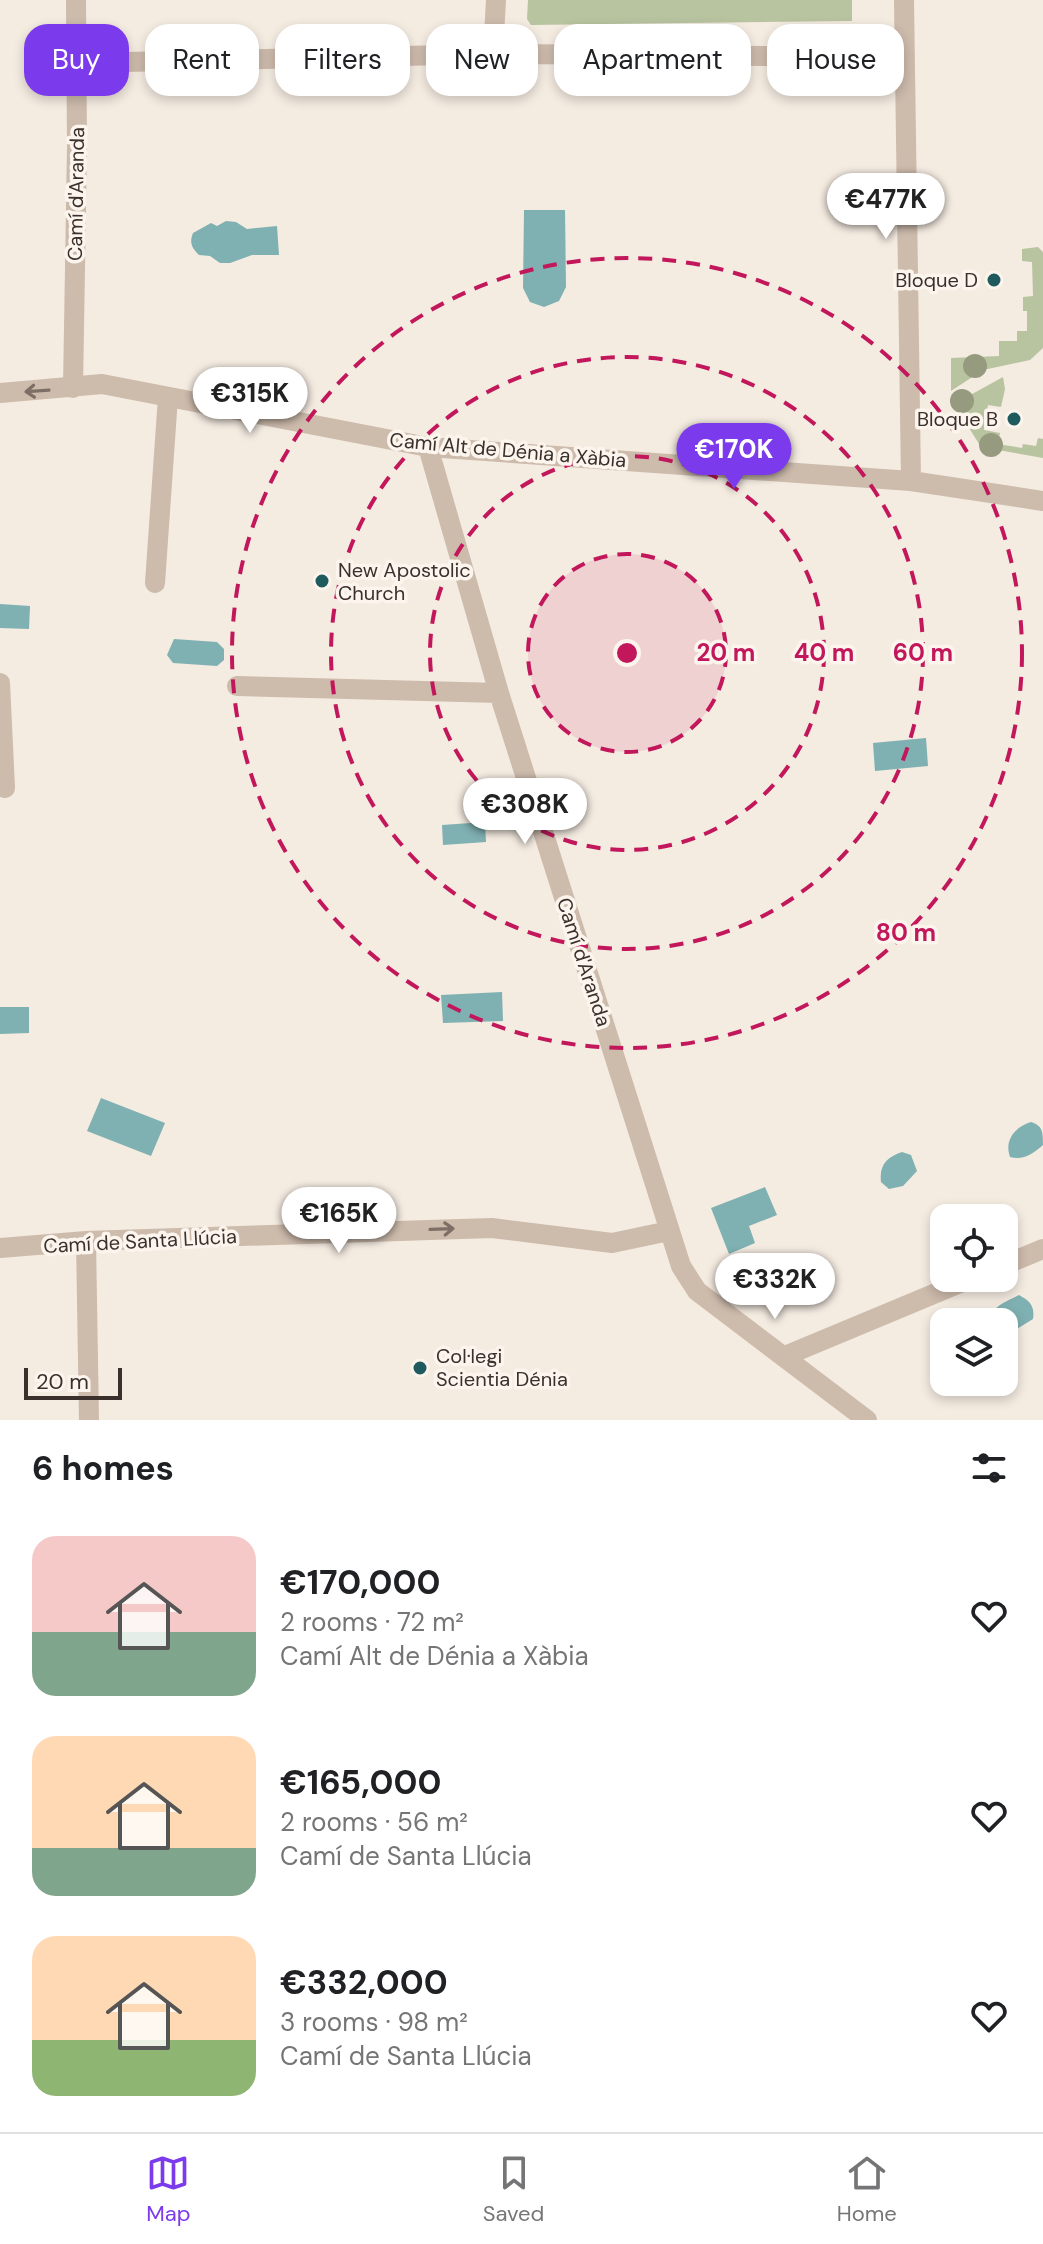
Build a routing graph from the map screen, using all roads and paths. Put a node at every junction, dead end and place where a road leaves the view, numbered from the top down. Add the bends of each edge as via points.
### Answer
1 (76, 0) edge
2 (496, 0) edge
3 (904, 0) edge
4 (76, 24) edge
5 (495, 24) edge
6 (538, 54) edge
7 (426, 55) edge
8 (905, 57) junction
9 (129, 62) edge
10 (77, 96) edge
11 (73, 388) junction
12 (0, 393) edge
13 (168, 397) junction
14 (428, 447) junction
15 (911, 481) junction
16 (1043, 501) edge
17 (155, 583) dead end
18 (0, 683) edge
19 (237, 686) dead end
20 (499, 693) junction
21 (5, 788) dead end
22 (669, 1231) junction
23 (86, 1241) junction
24 (0, 1248) edge
25 (1043, 1249) edge
26 (1018, 1259) edge
27 (938, 1292) edge
28 (785, 1356) junction
29 (89, 1420) edge
30 (867, 1420) edge

1 - 4 street, Camí d'Aranda
2 - 5 street
3 - 8 street
6 - 8 street
7 - 9 street
8 - 15 street
10 - 11 street, Camí d'Aranda
11 -> 12 street, Camí Alt de Dénia a Xàbia
11 - 13 street, Camí Alt de Dénia a Xàbia via 102,384
13 - 14 street, Camí Alt de Dénia a Xàbia
13 - 17 street
14 - 15 street, Camí Alt de Dénia a Xàbia
14 - 20 street, Camí d'Aranda
15 - 16 street, Camí Alt de Dénia a Xàbia
18 - 21 street
19 - 20 street
20 - 22 street, Camí d'Aranda
23 -> 22 street, Camí de Santa Llúcia via 492,1228 612,1243
22 - 28 street via 697,1291
23 - 24 street, Camí de Santa Llúcia
23 - 29 street
25 - 26 street
27 - 28 street
28 - 30 street

